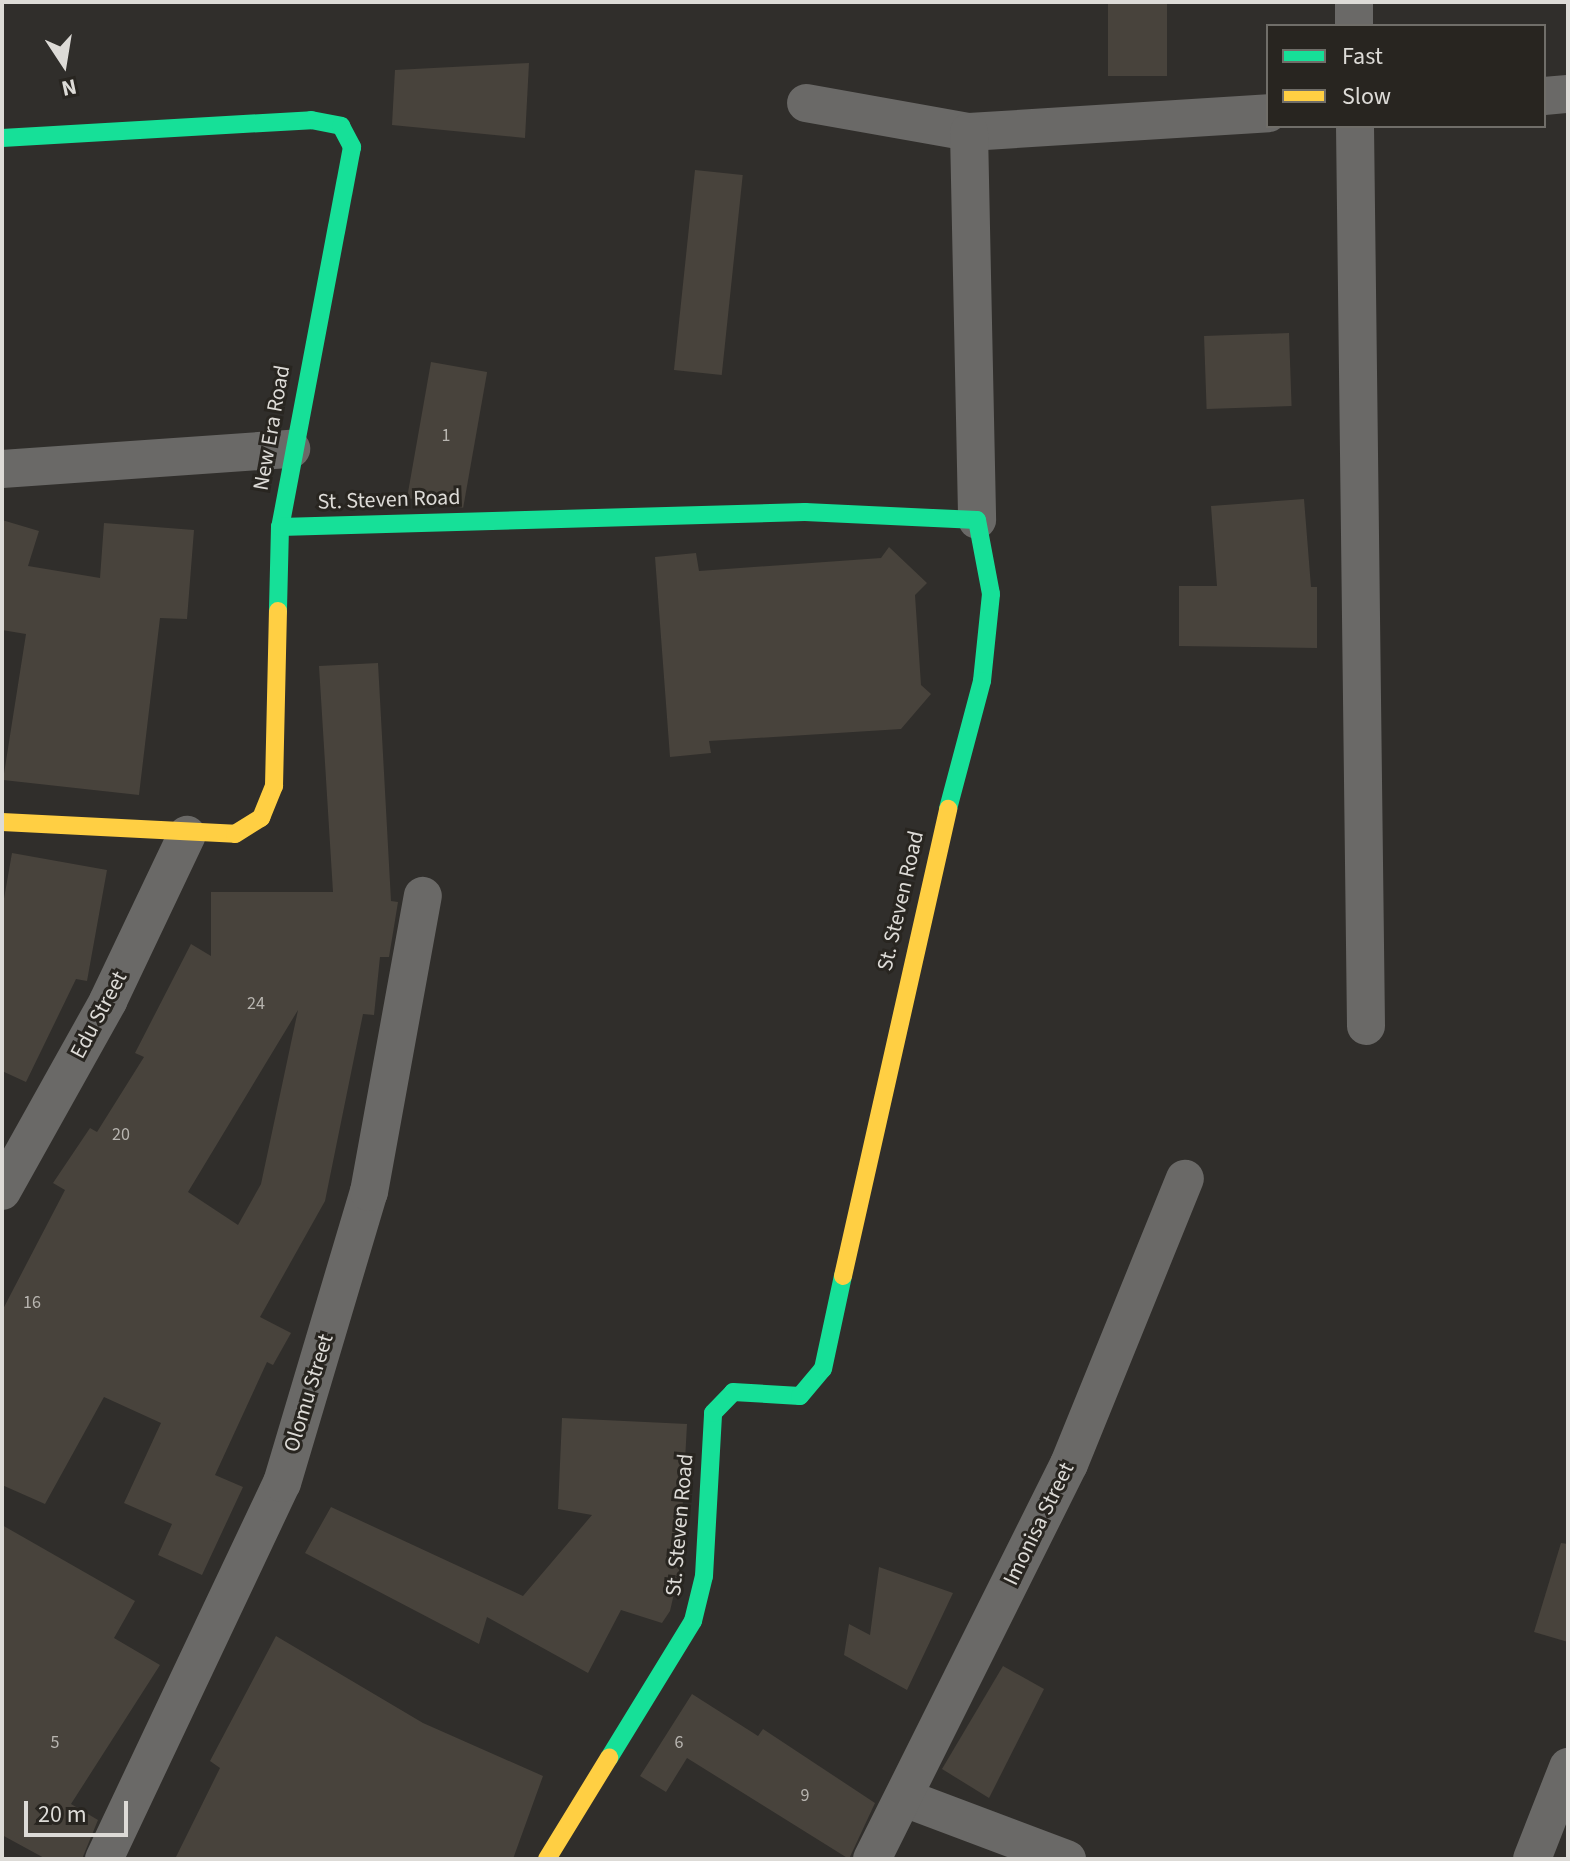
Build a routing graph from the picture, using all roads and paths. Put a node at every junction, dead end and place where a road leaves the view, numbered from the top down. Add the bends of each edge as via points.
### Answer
1 (1354, 2) edge
2 (1354, 24) edge
3 (1568, 94) edge
4 (1546, 96) edge
5 (806, 103) dead end
6 (1266, 113) edge
7 (1355, 128) edge
8 (969, 132) junction
9 (2, 138) edge
10 (291, 449) junction
11 (2, 469) edge
12 (977, 520) junction
13 (280, 527) junction
14 (2, 822) edge
15 (187, 835) junction
16 (423, 896) dead end
17 (1366, 1026) dead end
18 (1185, 1179) dead end
19 (2, 1191) edge
20 (1568, 1767) edge
21 (907, 1799) junction
22 (104, 1859) edge
23 (547, 1859) edge
24 (872, 1859) edge
25 (1067, 1859) edge
26 (1532, 1859) edge

1 - 2 street
3 - 4 street
5 - 8 street
6 - 8 street
7 - 17 street
8 - 12 street
9 - 10 street, New Era Road via 311,120 341,126 352,147
10 - 11 street
10 - 13 street, New Era Road
12 - 13 street, St. Steven Road via 805,512
12 - 23 street, St. Steven Road via 991,594 982,681 930,876 823,1369 800,1396 733,1392 713,1413 704,1576 693,1621
13 - 15 street, New Era Road via 274,786 261,818 235,834
14 - 15 street, New Era Road
15 - 19 street, Edu Street via 108,1001
16 - 22 street, Olomu Street via 369,1192 282,1483
18 - 21 street, Imonisa Street via 1069,1464
20 - 26 street
21 - 24 street, Imonisa Street
21 - 25 street

